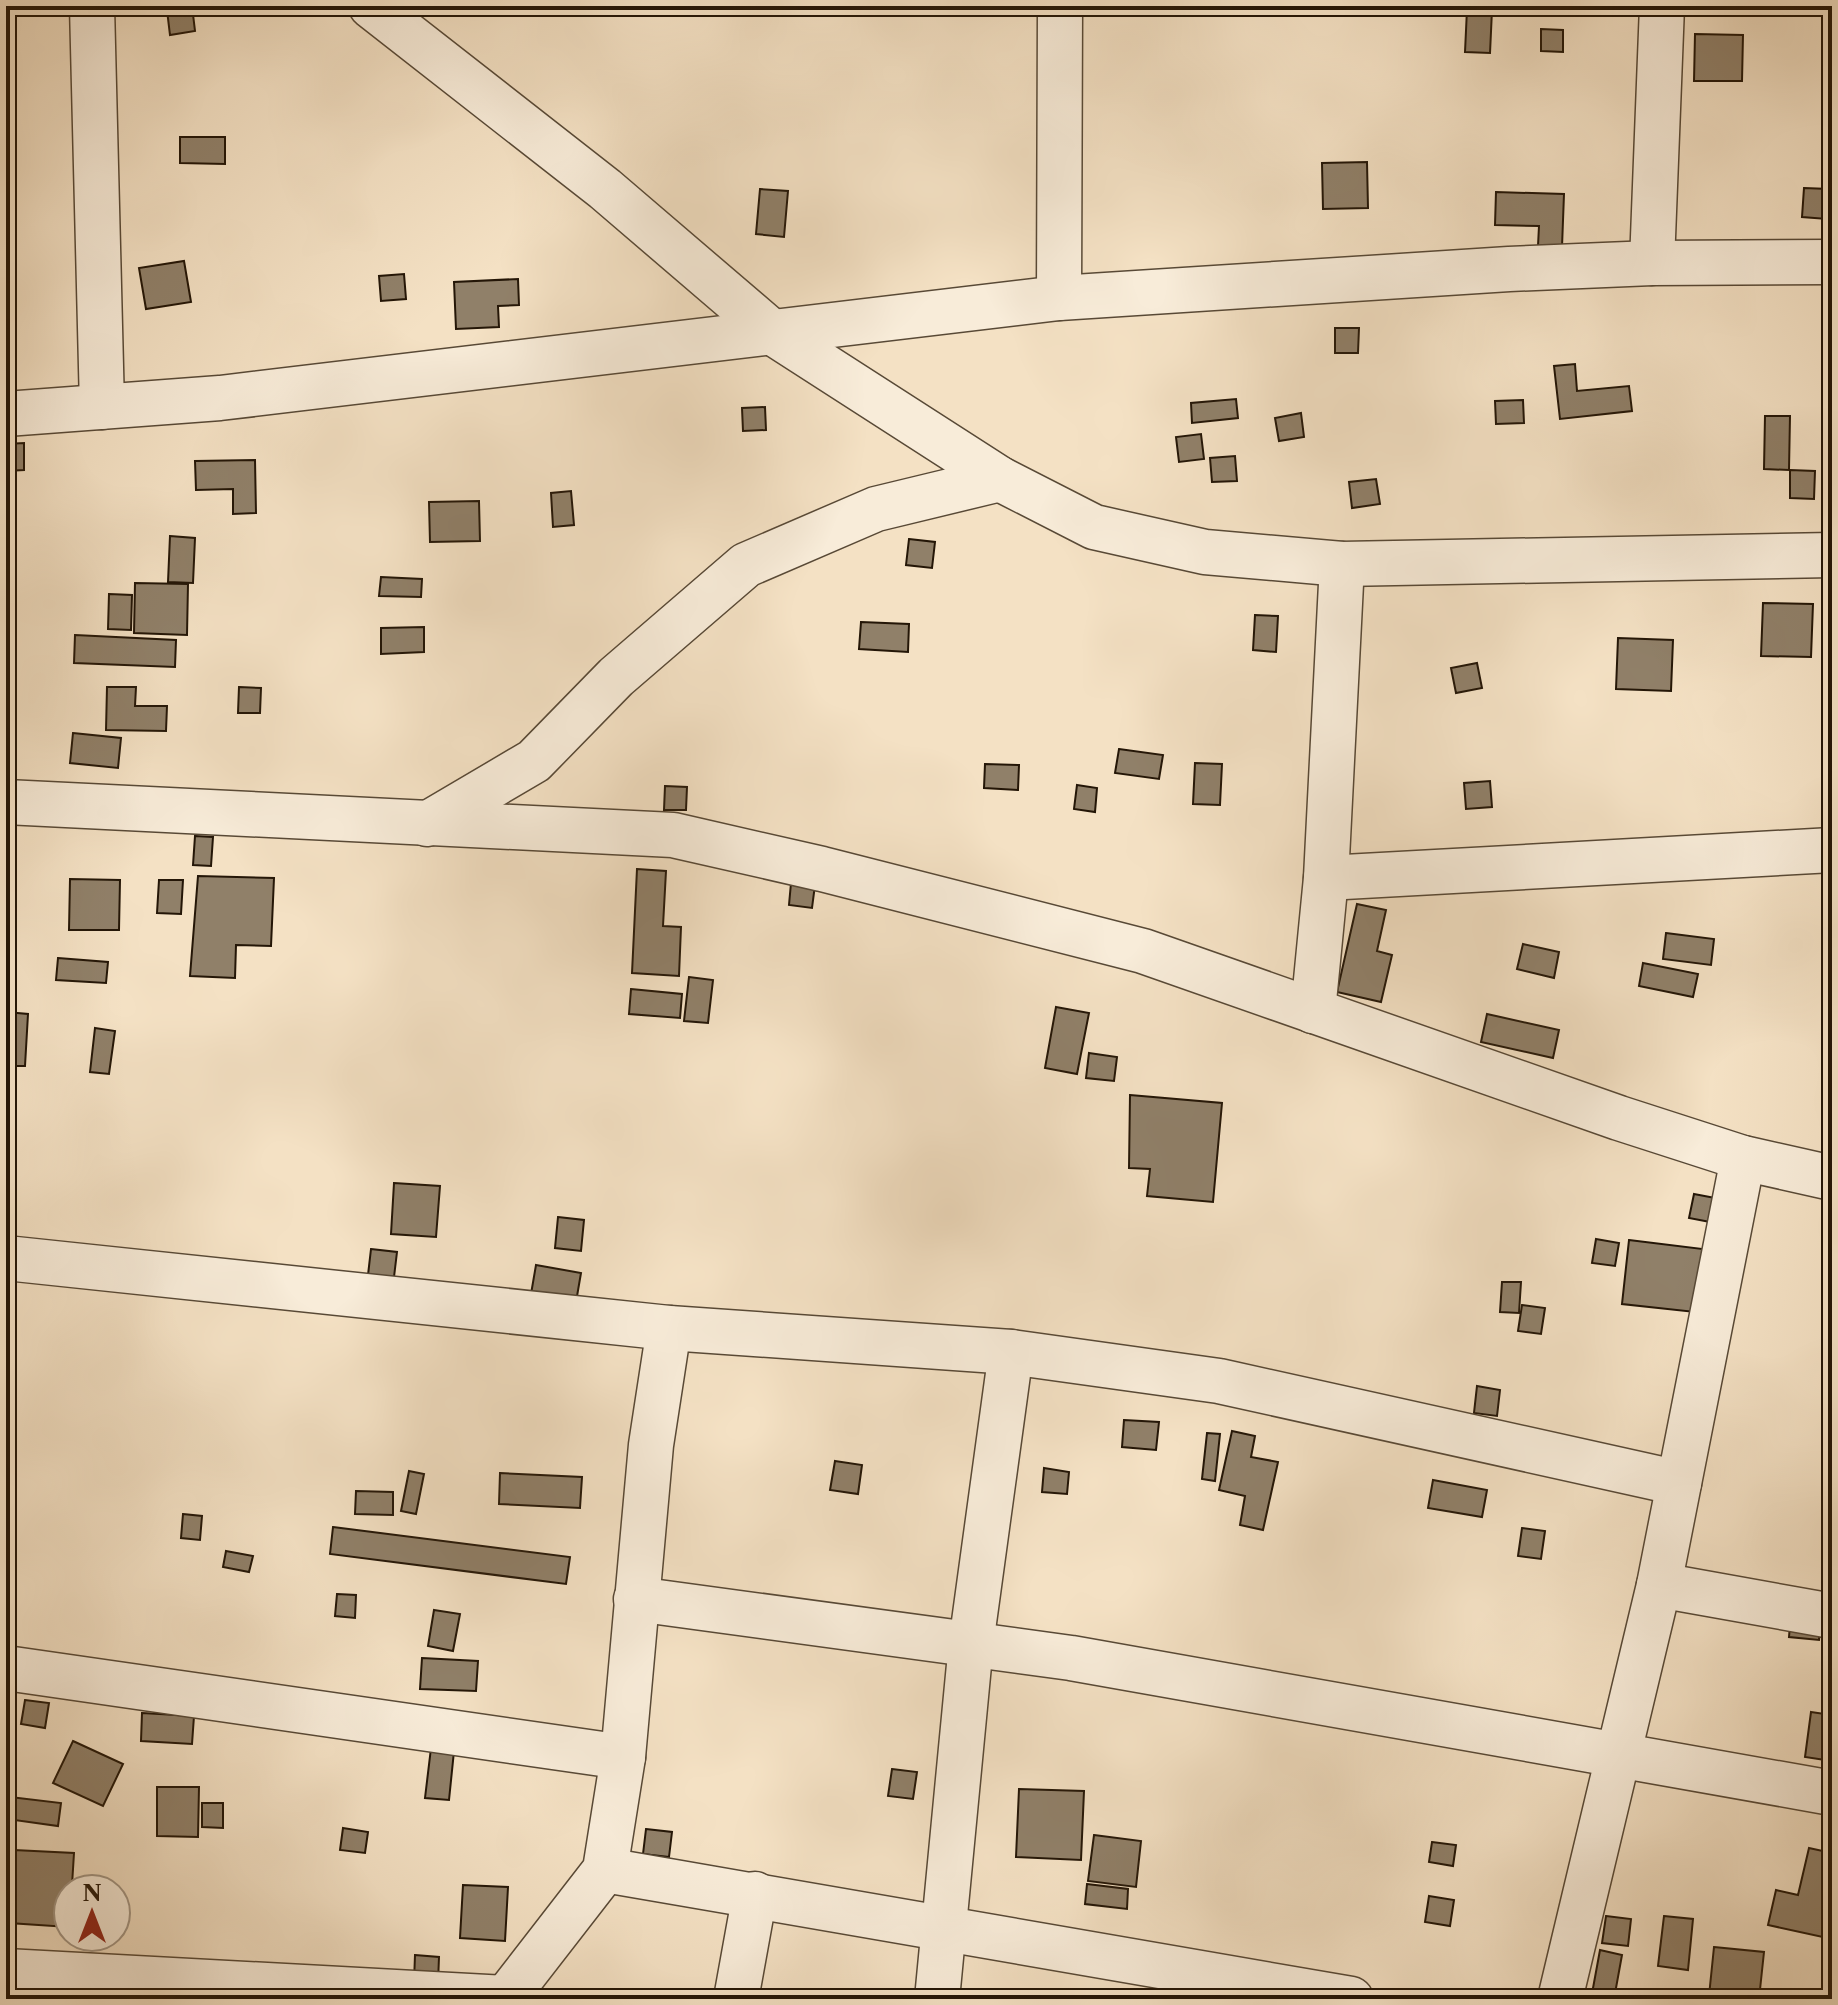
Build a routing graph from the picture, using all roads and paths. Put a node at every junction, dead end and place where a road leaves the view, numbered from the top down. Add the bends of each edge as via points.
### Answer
1 (92, 6) edge
2 (371, 6) edge
3 (1060, 6) edge
4 (1662, 6) edge
5 (1832, 262) edge
6 (1652, 263) junction
7 (1059, 298) junction
8 (773, 333) junction
9 (102, 407) junction
10 (6, 414) edge
11 (1000, 479) junction
12 (1832, 555) edge
13 (1342, 564) junction
14 (6, 802) edge
15 (427, 824) junction
16 (1832, 850) edge
17 (1326, 878) junction
18 (1313, 1011) junction
19 (1743, 1158) junction
20 (1832, 1178) edge
21 (6, 1258) edge
22 (669, 1328) junction
23 (1011, 1352) junction
24 (1679, 1483) junction
25 (1659, 1585) junction
26 (636, 1599) junction
27 (1832, 1616) edge
28 (971, 1644) junction
29 (6, 1668) edge
30 (1619, 1755) junction
31 (623, 1757) junction
32 (1832, 1793) edge
33 (605, 1870) junction
34 (755, 1894) junction
35 (945, 1930) junction
36 (6, 1971) edge
37 (1252, 1991) edge
38 (506, 1998) edge
39 (736, 1999) edge
40 (937, 1999) edge
41 (1351, 1999) edge
42 (1560, 1999) edge

1 - 9 street
2 - 8 street via 605,189
3 - 7 street
4 - 6 street
5 - 6 street
6 - 7 street
7 - 8 street
8 - 9 street
8 - 11 street
9 - 10 street
11 - 13 street via 1094,527 1205,552
11 - 15 street via 876,509 746,565 616,677 534,761
12 - 13 street
13 - 17 street
14 - 15 street
15 - 18 street via 673,835 1143,951
16 - 17 street
17 - 18 street
18 - 19 street
19 - 20 street
19 - 24 street
21 - 22 street
22 - 23 street
22 - 26 street
23 - 24 street via 1219,1381
23 - 28 street
24 - 25 street
25 - 27 street
25 - 30 street
26 - 28 street
26 - 31 street
28 - 30 street
28 - 35 street
29 - 31 street
30 - 32 street
30 - 42 street
31 - 33 street
33 - 34 street
33 - 38 street
34 - 35 street
34 - 39 street
35 - 37 street
35 - 40 street
36 - 38 street
37 - 41 street

